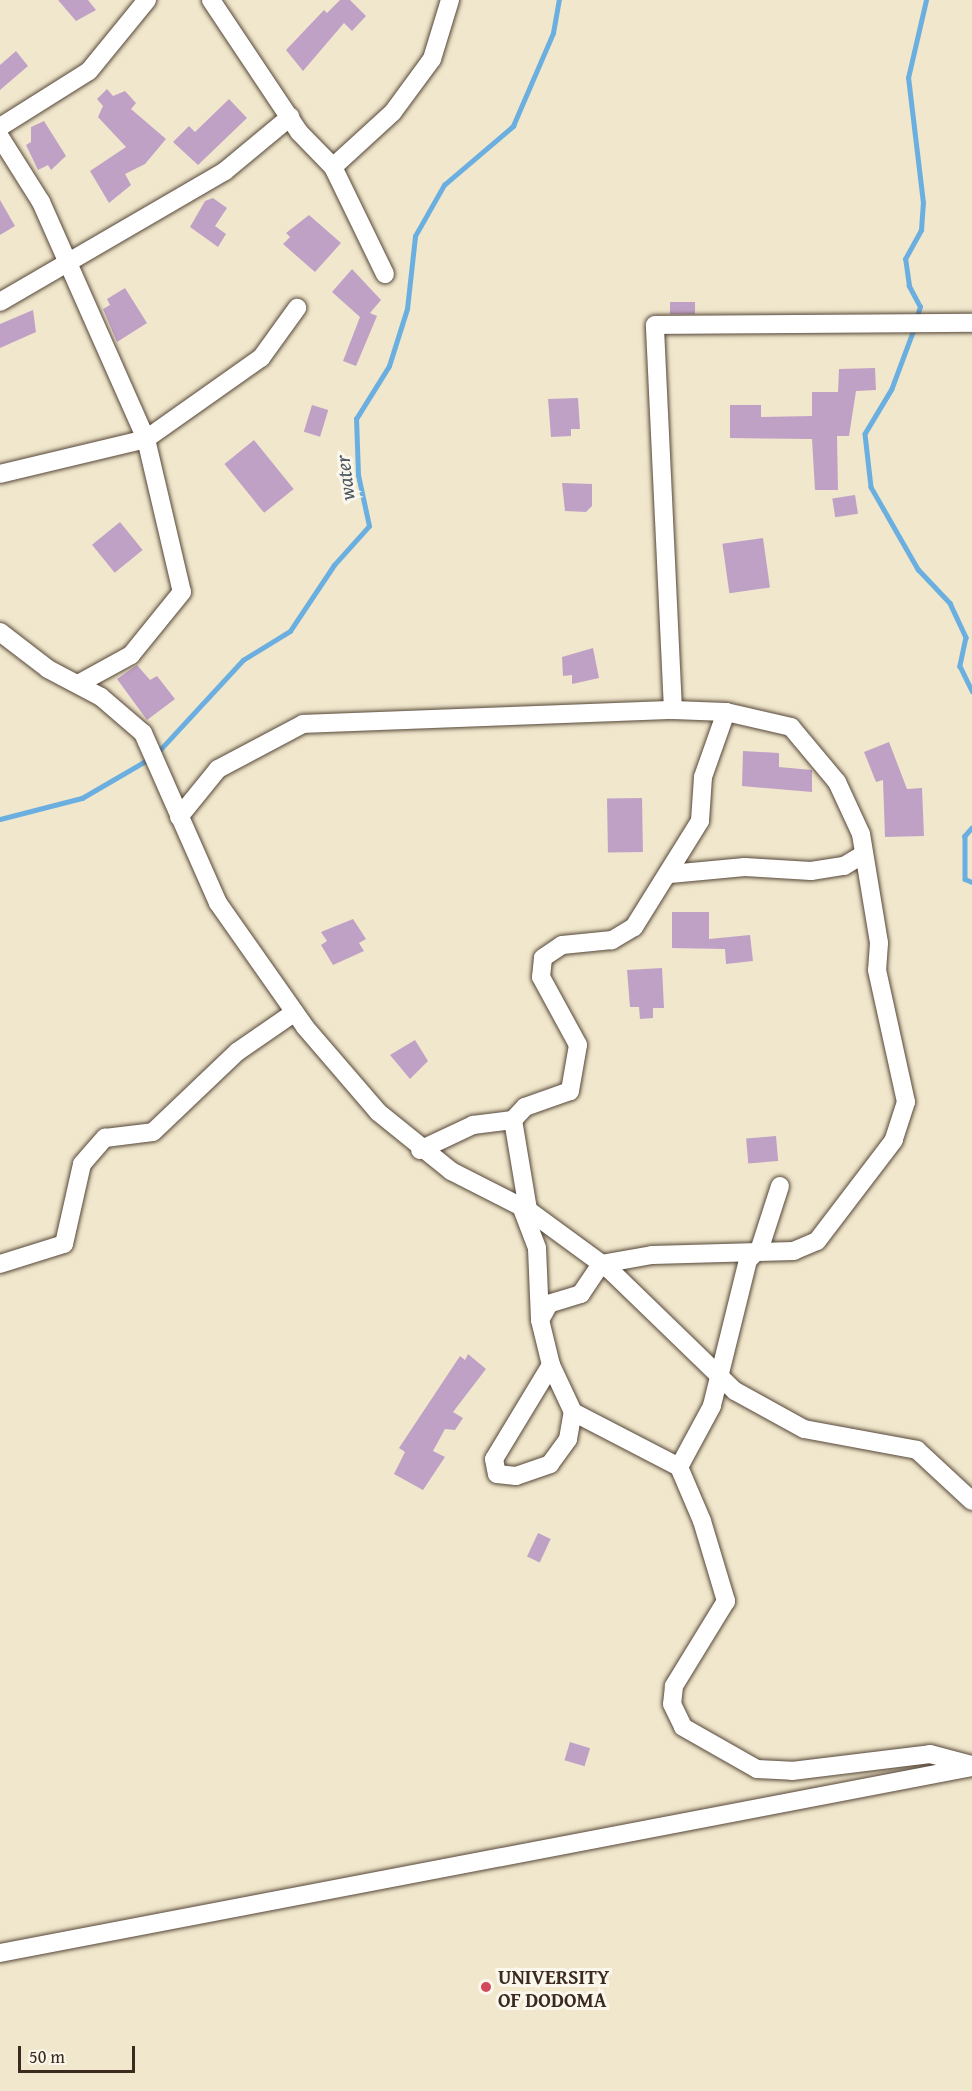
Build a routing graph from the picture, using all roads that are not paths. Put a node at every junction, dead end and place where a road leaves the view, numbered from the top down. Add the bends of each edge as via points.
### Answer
1 (147, 0) edge
2 (211, 0) edge
3 (450, 0) edge
4 (290, 117) junction
5 (0, 127) edge
6 (0, 137) edge
7 (333, 167) junction
8 (70, 263) junction
9 (385, 274) dead end
10 (0, 302) edge
11 (297, 308) dead end
12 (972, 323) edge
13 (146, 439) junction
14 (0, 474) edge
15 (0, 632) edge
16 (80, 683) junction
17 (672, 710) junction
18 (726, 712) junction
19 (179, 817) junction
20 (864, 854) junction
21 (670, 874) junction
22 (295, 1012) junction
23 (513, 1120) junction
24 (420, 1150) junction
25 (780, 1186) dead end
26 (525, 1208) junction
27 (760, 1248) junction
28 (0, 1264) edge
29 (601, 1264) junction
30 (540, 1320) junction
31 (551, 1365) junction
32 (716, 1373) junction
33 (573, 1412) junction
34 (609, 1431) junction
35 (568, 1439) junction
36 (679, 1467) junction
37 (972, 1501) edge
38 (972, 1766) edge
39 (0, 1953) edge

1 - 5 street via 89,71
2 - 4 street
3 - 7 street via 432,59 393,112
4 - 7 street
4 - 8 street via 225,171
6 - 8 street via 41,202
7 - 9 street
8 - 10 street
8 - 13 street
11 - 13 street via 261,358
12 - 17 street via 655,325
13 - 14 street
13 - 16 street via 182,592 131,655
15 - 16 street via 48,669
16 - 19 street via 143,733
17 - 18 street
17 - 19 street via 303,724 218,769
18 - 20 street via 791,728 812,746 837,782
18 - 21 street via 703,777 700,821
19 - 22 street via 218,903
20 - 21 street via 844,866 811,871 745,867
20 - 27 street via 879,943 878,970 906,1102 904,1120 817,1240 794,1251
21 - 23 street via 634,927 612,940 562,945 543,958 541,977 578,1045 576,1076 570,1091 525,1107
22 - 24 street via 372,1106
22 - 28 street via 237,1052 153,1132 105,1138 82,1164 64,1244
23 - 24 street via 473,1125
23 - 26 street
24 - 26 street
25 - 27 street
26 - 29 street
26 - 30 street via 537,1248
27 - 29 street
27 - 32 street via 748,1260
29 - 30 street via 581,1294 549,1304
29 - 32 street
30 - 31 street
31 - 33 street
31 - 35 street via 494,1459 497,1474 516,1476 550,1464
32 - 36 street via 712,1406
32 - 37 street via 735,1391 804,1429 916,1450
33 - 34 street
33 - 35 street
34 - 35 street
34 - 36 street
36 - 38 street via 702,1521 726,1601 674,1686 672,1704 683,1727 757,1768 792,1771 930,1754
38 - 39 street

